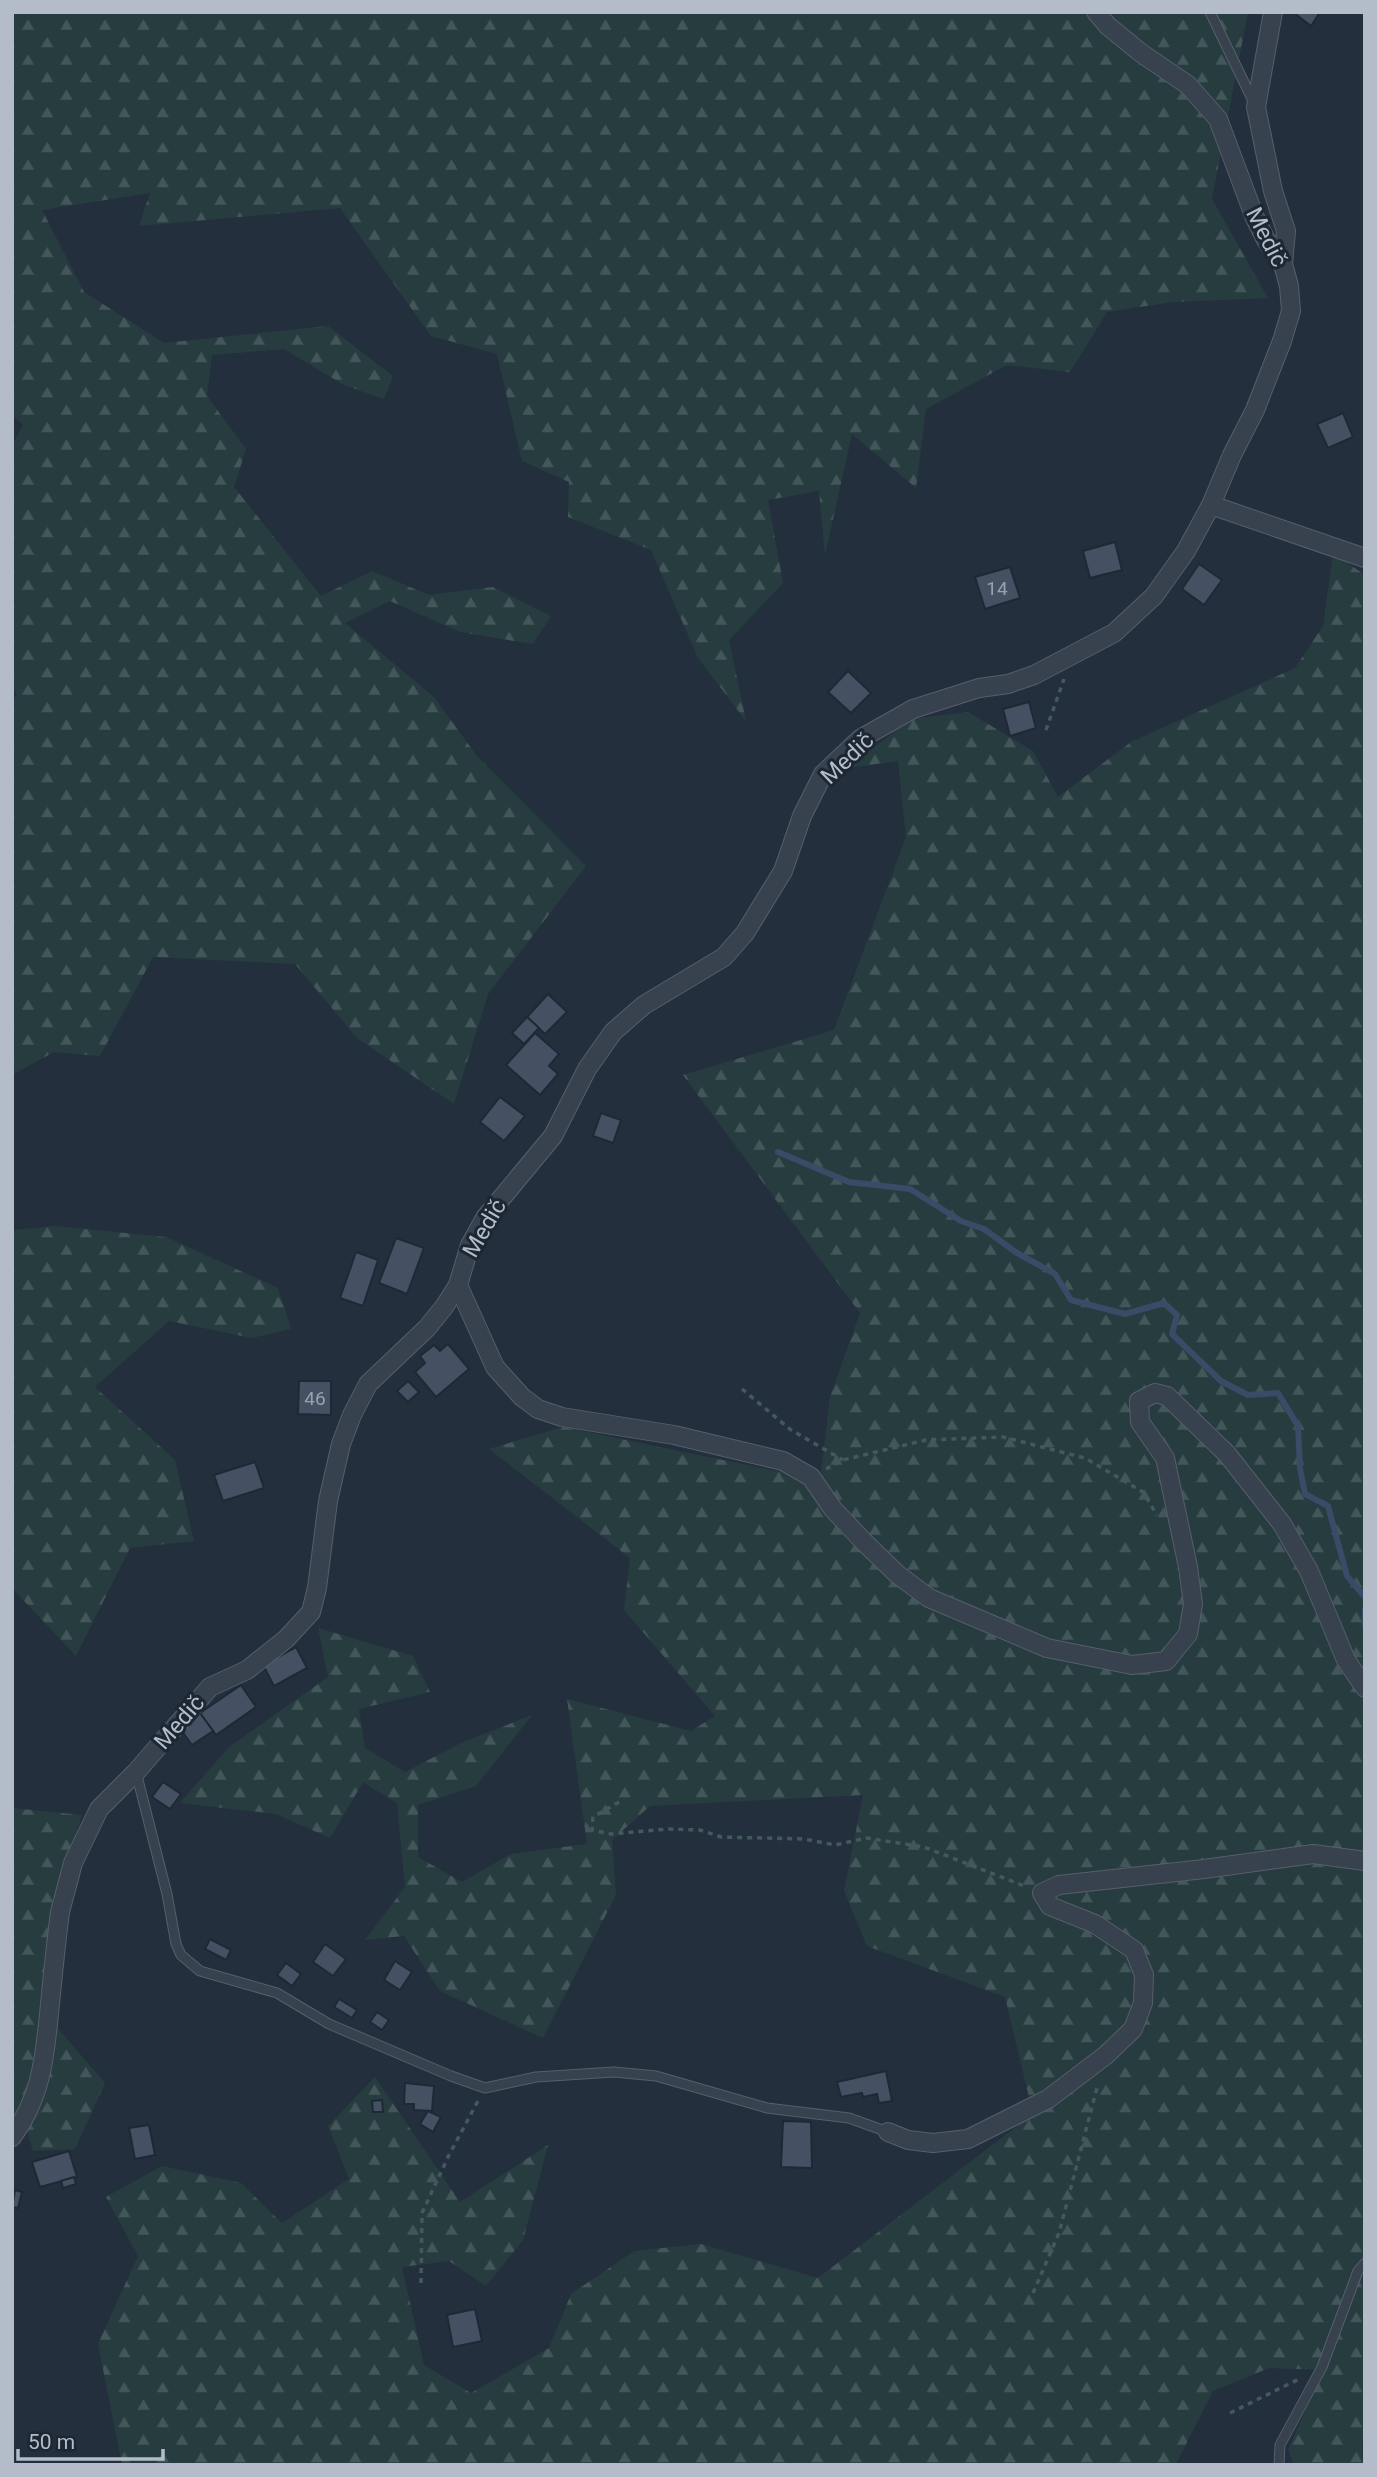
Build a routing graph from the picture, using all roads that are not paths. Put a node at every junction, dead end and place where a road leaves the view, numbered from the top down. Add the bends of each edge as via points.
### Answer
1 (1096, 12) edge
2 (1210, 12) edge
3 (1273, 12) edge
4 (1256, 107) junction
5 (1283, 264) junction
6 (1211, 505) junction
7 (1365, 558) edge
8 (458, 1285) junction
9 (1365, 1688) edge
10 (136, 1772) junction
11 (1365, 1861) edge
12 (888, 2132) joint
13 (12, 2137) edge
14 (1365, 2263) edge
15 (1279, 2465) edge

1 - 5 street, Medič via 1108,26 1188,85 1218,119 1255,218
2 - 4 lane
3 - 4 street
4 - 5 street via 1286,231
5 - 6 street, Medič via 1291,311 1283,341
6 - 7 street
6 - 8 street, Medič via 1154,596 1114,633 1021,680 912,709 860,739 823,775 802,816 783,871 745,933 724,957 644,1005 613,1032 587,1069 553,1136 485,1218 470,1245
8 - 9 street via 495,1367 538,1409 783,1461 811,1477 864,1542 929,1598 1047,1648 1132,1665 1166,1661 1188,1634 1193,1604 1165,1458 1140,1422 1139,1401 1155,1393 1167,1396 1227,1454 1282,1524 1309,1571 1346,1660
8 - 10 street, Medič via 427,1328 368,1384 352,1415 328,1500 310,1612 286,1639 247,1670 210,1687
10 - 12 lane via 176,1944 181,1955 200,1971 277,1993 329,2024 485,2088 536,2077 614,2072 656,2076 767,2108 849,2118
10 - 13 street, Medič via 99,1809 73,1863 60,1912 44,2068 35,2097
11 - 12 street via 1313,1854 1059,1885 1042,1893 1050,1906 1095,1924 1134,1950 1144,1975 1143,2003 1133,2029 1048,2099 968,2139 933,2143
14 - 15 lane via 1322,2367 1280,2445

